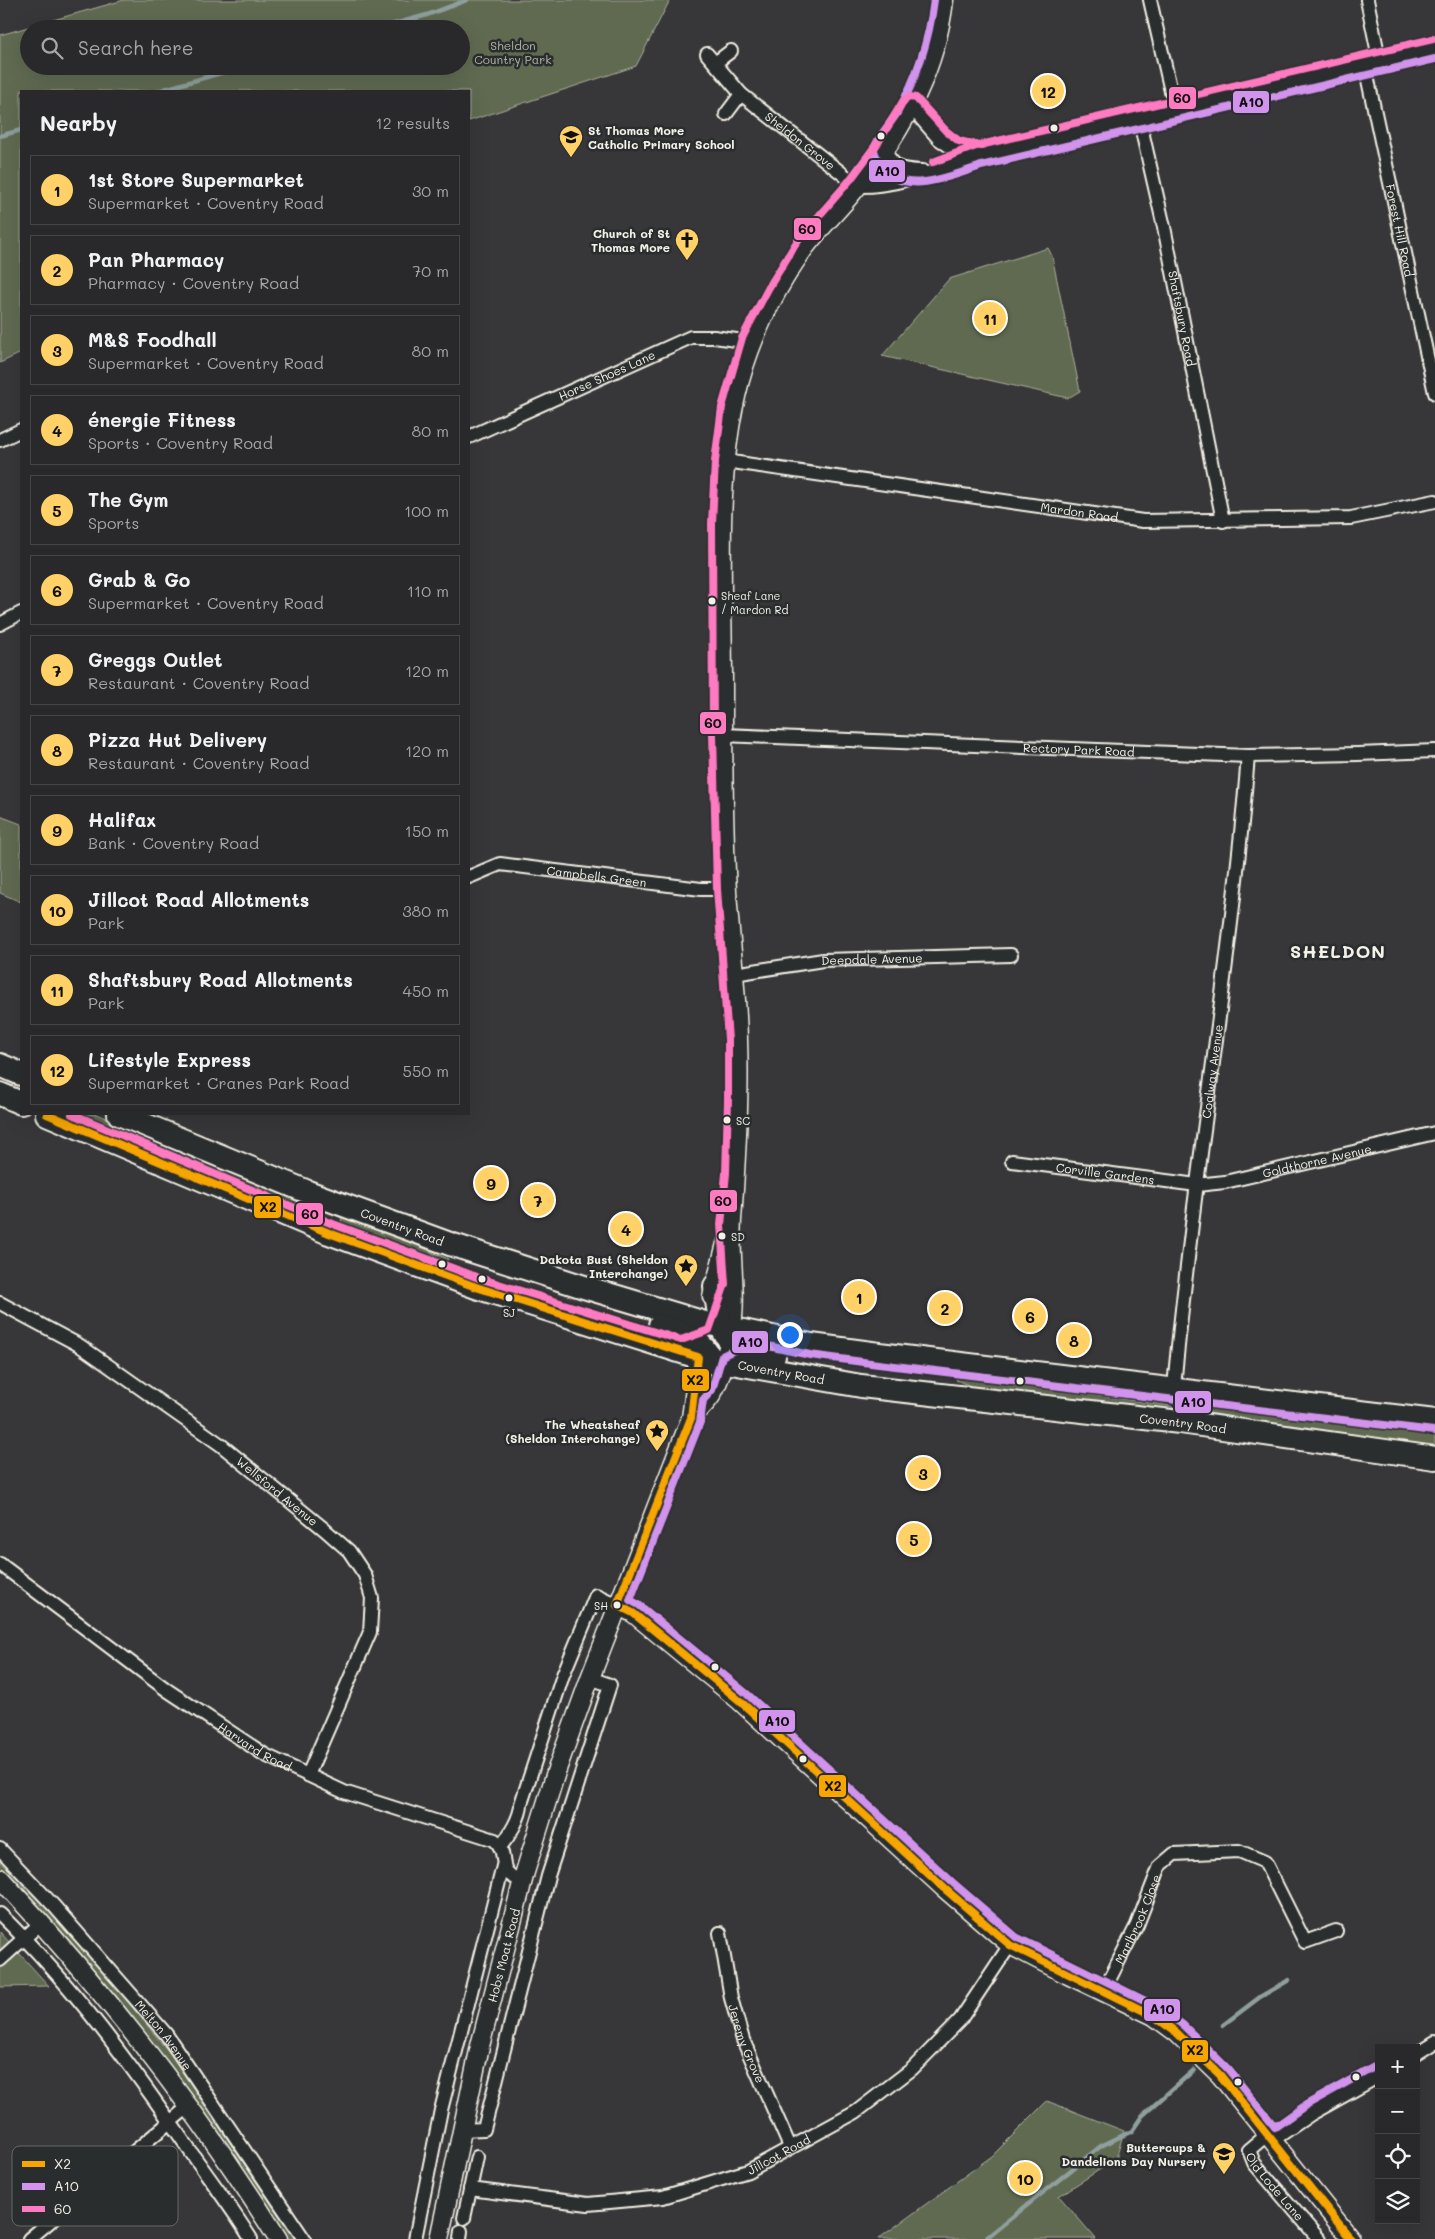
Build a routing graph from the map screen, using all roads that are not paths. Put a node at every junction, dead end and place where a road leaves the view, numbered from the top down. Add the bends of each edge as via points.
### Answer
1 (944, 0) edge
2 (1150, 0) edge
3 (1368, 0) edge
4 (1435, 50) edge
5 (730, 51) dead end
6 (1380, 63) junction
7 (1365, 66) junction
8 (741, 94) junction
9 (911, 108) junction
10 (1175, 109) junction
11 (726, 114) dead end
12 (1139, 118) junction
13 (884, 150) junction
14 (978, 156) junction
15 (932, 172) junction
16 (858, 186) junction
17 (751, 342) junction
18 (1435, 393) edge
19 (20, 430) edge
20 (470, 437) edge
21 (0, 440) edge
22 (725, 461) junction
23 (1435, 501) edge
24 (1222, 520) junction
25 (20, 614) edge
26 (0, 624) edge
27 (723, 735) junction
28 (1435, 750) edge
29 (1248, 756) junction
30 (470, 877) edge
31 (727, 889) junction
32 (1011, 955) dead end
33 (734, 974) junction
34 (0, 1065) edge
35 (20, 1074) edge
36 (0, 1094) edge
37 (20, 1103) edge
38 (49, 1115) edge
39 (121, 1115) edge
40 (1435, 1131) edge
41 (1012, 1161) dead end
42 (1197, 1185) junction
43 (725, 1286) joint
44 (0, 1303) edge
45 (716, 1345) junction
46 (1178, 1405) junction
47 (691, 1418) junction
48 (1435, 1421) edge
49 (1435, 1458) edge
50 (0, 1564) edge
51 (617, 1605) junction
52 (590, 1678) junction
53 (308, 1776) junction
54 (521, 1810) junction
55 (542, 1814) junction
56 (501, 1846) junction
57 (0, 1849) edge
58 (503, 1866) junction
59 (0, 1878) edge
60 (522, 1881) junction
61 (0, 1914) edge
62 (41, 1922) junction
63 (1336, 1931) dead end
64 (720, 1933) dead end
65 (23, 1937) junction
66 (1010, 1945) junction
67 (0, 1960) edge
68 (1103, 1992) junction
69 (1435, 2042) edge
70 (1420, 2051) edge
71 (1375, 2078) edge
72 (188, 2107) junction
73 (172, 2121) junction
74 (461, 2130) junction
75 (1270, 2137) junction
76 (142, 2146) edge
77 (790, 2147) junction
78 (477, 2157) dead end
79 (470, 2189) junction
80 (464, 2218) dead end
81 (45, 2226) edge
82 (29, 2239) edge
83 (251, 2239) edge
84 (278, 2239) edge
85 (304, 2239) edge
86 (415, 2239) edge
87 (439, 2239) edge
88 (1319, 2239) edge
89 (1351, 2239) edge

1 - 9 street via 933,52
2 - 10 street
3 - 6 street
4 - 6 street
5 - 8 street, Sheldon Grove via 711,58
6 - 7 street
7 - 10 street
7 - 18 street, Forest Hill Road
8 - 11 street
8 - 16 street, Sheldon Grove
9 - 13 street
9 - 14 street via 939,139 955,150
10 - 12 street
12 - 14 street
12 - 24 street, Shaftsbury Road
13 - 15 street via 893,164 903,170
13 - 16 street
14 - 15 street
15 - 16 street via 878,187
16 - 17 street via 806,246
17 - 20 street, Horse Shoes Lane via 691,337
17 - 22 street via 732,408
19 - 21 street
22 - 24 street, Mardon Road via 1133,520
22 - 27 street via 722,523
23 - 24 street, Mardon Road via 1351,518
25 - 26 street
27 - 29 street, Rectory Park Road
27 - 31 street
28 - 29 street, Rectory Park Road
29 - 42 street, Coalway Avenue
30 - 31 street, Campbells Green via 500,864 701,889
31 - 33 street
32 - 33 street, Deepdale Avenue via 822,960
33 - 43 street via 738,1040 736,1174
34 - 35 highway
36 - 37 highway
38 - 45 highway, Coventry Road via 329,1233 476,1287
39 - 45 highway, Coventry Road via 308,1192 450,1244 494,1269
40 - 42 street, Goldthorne Avenue via 1225,1182
41 - 42 street, Corville Gardens
42 - 46 street, Coalway Avenue via 1177,1347
43 - 45 highway
44 - 53 street, Wellsford Avenue via 79,1345 220,1445 349,1551 365,1575 372,1598 370,1632
45 - 46 highway, Coventry Road via 811,1344 879,1354 928,1371
45 - 46 highway, Coventry Road via 860,1386 954,1396
45 - 47 street, Hobs Moat Road via 693,1395
45 - 47 street, Hobs Moat Road via 710,1398
46 - 48 highway, Coventry Road
46 - 49 highway via 1255,1432
47 - 51 street, Hobs Moat Road
50 - 53 street, Harvard Road via 167,1690 265,1755
51 - 52 street, Hobs Moat Road
51 - 54 street via 596,1595 564,1676
51 - 66 street, Old Lode Lane via 633,1613 740,1700 944,1889
52 - 55 street, Hobs Moat Road
52 - 74 street, Hobs Moat Road via 610,1685 548,1876 484,2129
53 - 56 street, Harvard Road via 344,1792 495,1840
54 - 55 street
54 - 56 street
55 - 60 street, Hobs Moat Road
56 - 58 street
57 - 85 street, Melton Avenue via 166,2034
58 - 60 street via 513,1878
58 - 86 street, Hobs Moat Road via 441,2110
59 - 62 street, Melton Avenue
60 - 74 street, Hobs Moat Road
61 - 65 street
62 - 65 street
62 - 72 street, Melton Avenue via 106,1998
63 - 68 street, Marlbrook Close via 1305,1942 1265,1862 1239,1851 1174,1854 1160,1866 1137,1925
64 - 77 street, Jeremy Grove via 731,1998 743,2040
65 - 67 street
65 - 73 street via 109,2038
66 - 68 street, Old Lode Lane
66 - 77 street, Jillcot Road via 960,2020 912,2069 856,2112
68 - 75 street, Old Lode Lane via 1154,2016 1177,2033 1220,2076
69 - 70 street
71 - 75 street
72 - 73 street
72 - 84 street, Melton Avenue
73 - 76 street
73 - 83 street
74 - 87 street, Hobs Moat Road
75 - 88 street, Old Lode Lane via 1249,2150 1254,2163
75 - 89 street, Old Lode Lane
77 - 79 street, Jillcot Road via 748,2171 663,2197 588,2204
78 - 79 street
79 - 80 street
81 - 82 street

